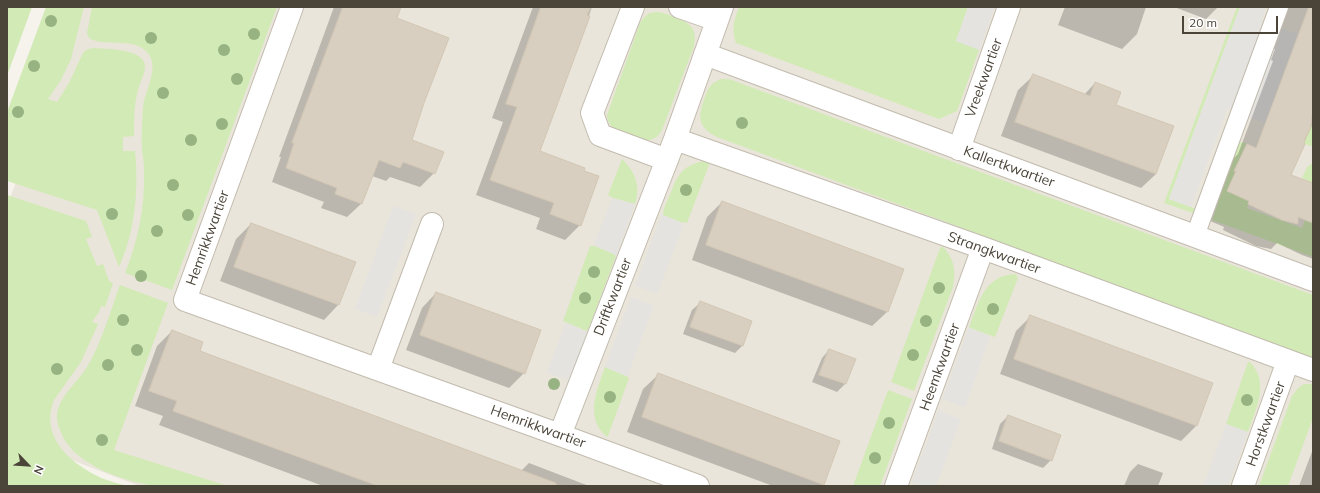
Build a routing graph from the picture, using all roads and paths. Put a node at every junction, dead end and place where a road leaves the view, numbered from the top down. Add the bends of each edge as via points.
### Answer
1 (292, 7) edge
2 (633, 7) edge
3 (680, 7) edge
4 (1009, 7) edge
5 (1279, 7) edge
6 (720, 14) edge
7 (705, 54) junction
8 (675, 139) junction
9 (959, 149) junction
10 (667, 160) junction
11 (432, 224) dead end
12 (1195, 236) junction
13 (983, 248) junction
14 (1313, 280) edge
15 (1288, 361) junction
16 (378, 369) junction
17 (1313, 370) edge
18 (560, 435) junction
19 (698, 486) edge
20 (896, 486) edge
21 (1243, 486) edge

1 - 16 street, Hemrikkwartier via 185,300
2 - 10 street via 592,114 600,135
3 - 6 street, Driftkwartier
4 - 9 street, Vreekwartier
5 - 12 lane
6 - 7 street, Driftkwartier
7 - 8 street, Driftkwartier
7 - 9 street, Kallertkwartier
8 - 10 street, Driftkwartier
8 - 13 street, Strangkwartier
9 - 12 street, Kallertkwartier
10 - 18 street, Driftkwartier
11 - 16 street
12 - 14 street, Kallertkwartier
13 - 15 street, Strangkwartier
13 - 20 street, Heemkwartier
15 - 17 street, Strangkwartier
15 - 21 street, Horstkwartier
16 - 18 street, Hemrikkwartier
18 - 19 street, Hemrikkwartier

